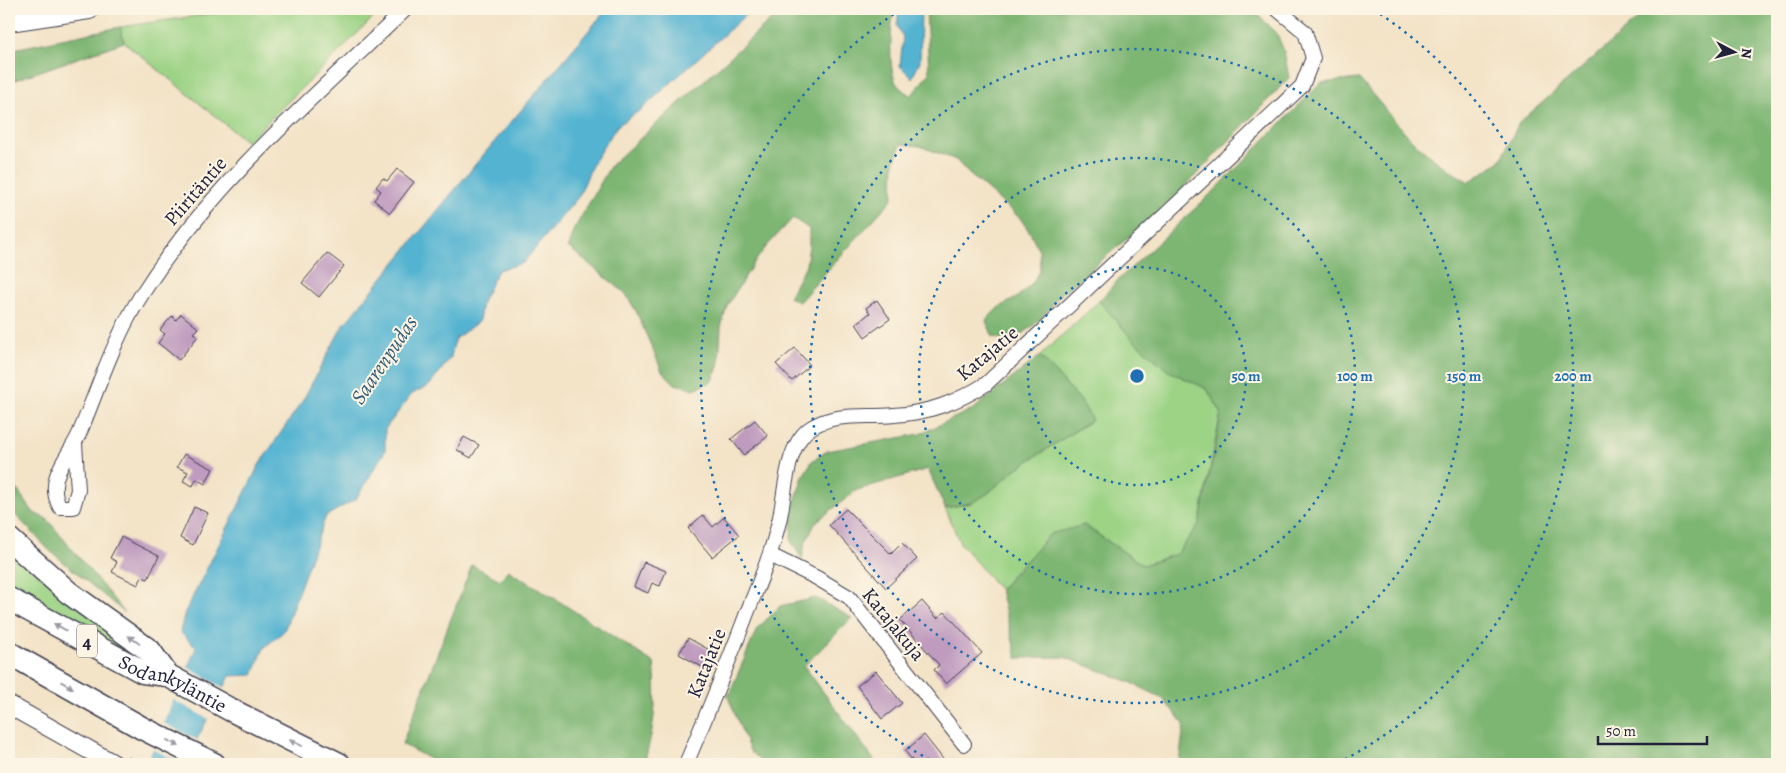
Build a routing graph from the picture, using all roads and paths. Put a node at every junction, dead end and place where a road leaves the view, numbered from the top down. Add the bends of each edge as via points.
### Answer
1 (89, 9) edge
2 (406, 9) edge
3 (1277, 9) edge
4 (9, 21) edge
5 (75, 444) dead end
6 (9, 539) edge
7 (770, 555) junction
8 (9, 599) edge
9 (9, 653) edge
10 (167, 675) junction
11 (11, 711) edge
12 (964, 744) dead end
13 (120, 760) edge
14 (208, 762) edge
15 (141, 764) edge
16 (340, 764) edge
17 (686, 764) edge

1 - 4 main road
2 - 5 street, Piiritäntie via 270,138 174,246 120,333
3 - 7 street, Katajatie via 1305,32 1314,58 1302,86 986,384 964,398 935,408 896,415 837,417 812,427 797,440
10 -> 6 highway via 150,651 68,592
7 - 12 street, Katajakuja via 848,597
7 - 17 street, Katajatie
10 -> 8 highway, Sodankyläntie / 4 via 143,672
9 -> 14 highway, 4
16 -> 10 highway, Sodankyläntie / 4
11 - 13 street
13 - 15 path

